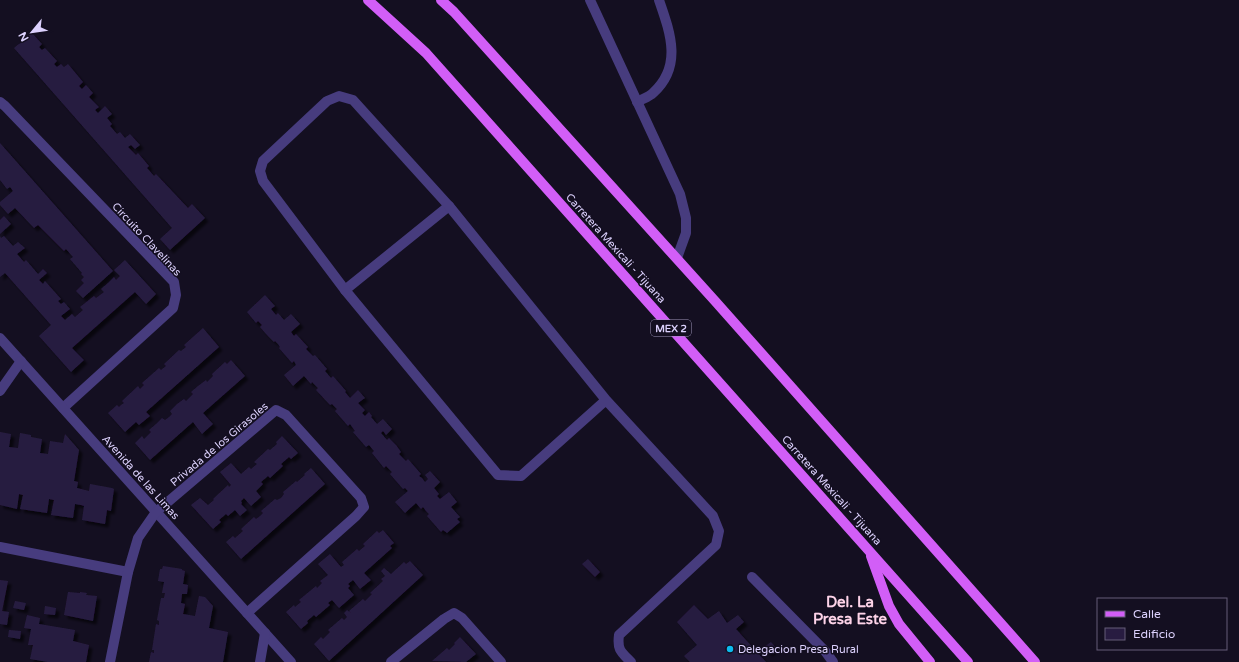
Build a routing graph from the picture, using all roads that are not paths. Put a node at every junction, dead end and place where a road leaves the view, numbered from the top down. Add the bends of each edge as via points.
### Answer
1 (368, 0) edge
2 (441, 0) edge
3 (590, 0) edge
4 (659, 0) edge
5 (0, 102) edge
6 (637, 102) junction
7 (449, 206) junction
8 (676, 258) junction
9 (345, 290) junction
10 (0, 338) edge
11 (20, 361) junction
12 (0, 391) edge
13 (606, 400) junction
14 (63, 408) junction
15 (156, 512) junction
16 (0, 547) edge
17 (869, 550) junction
18 (128, 572) junction
19 (752, 577) dead end
20 (247, 613) junction
21 (264, 633) junction
22 (110, 662) edge
23 (260, 662) edge
24 (291, 662) edge
25 (391, 662) edge
26 (501, 662) edge
27 (631, 662) edge
28 (833, 662) edge
29 (930, 662) edge
30 (968, 662) edge
31 (1035, 662) edge

1 - 17 main road, Carretera Mexicali - Tijuana / MEX 2 via 426,53
2 - 8 main road
3 - 6 street
4 - 6 street via 672,43 671,67 666,78 653,93
5 - 14 street, Circuito Clavelinas via 174,282 176,295 173,308
6 - 8 street via 680,194 686,218 686,233
7 - 9 street
7 - 9 street via 353,100 339,96 327,101 263,161 260,171 263,181
7 - 13 street
8 - 31 main road
9 - 13 street via 498,475 520,476
10 - 11 street, Avenida de las Limas
11 - 12 street
11 - 14 street, Avenida de las Limas
13 - 27 street via 713,516 719,530 716,545 620,636 618,645
14 - 15 street, Avenida de las Limas
15 - 18 street via 138,538
15 - 20 street, Avenida de las Limas
15 - 20 street, Privada de los Girasoles via 276,410 286,415 361,498 364,507 356,516
16 - 18 street
17 - 29 main road via 889,606 899,624
17 - 30 main road, Carretera Mexicali - Tijuana / MEX 2
18 - 22 street
19 - 28 street via 825,650
20 - 21 street, Avenida de las Limas
21 - 23 street
21 - 24 street, Avenida de las Limas
25 - 26 street via 454,613 462,618

